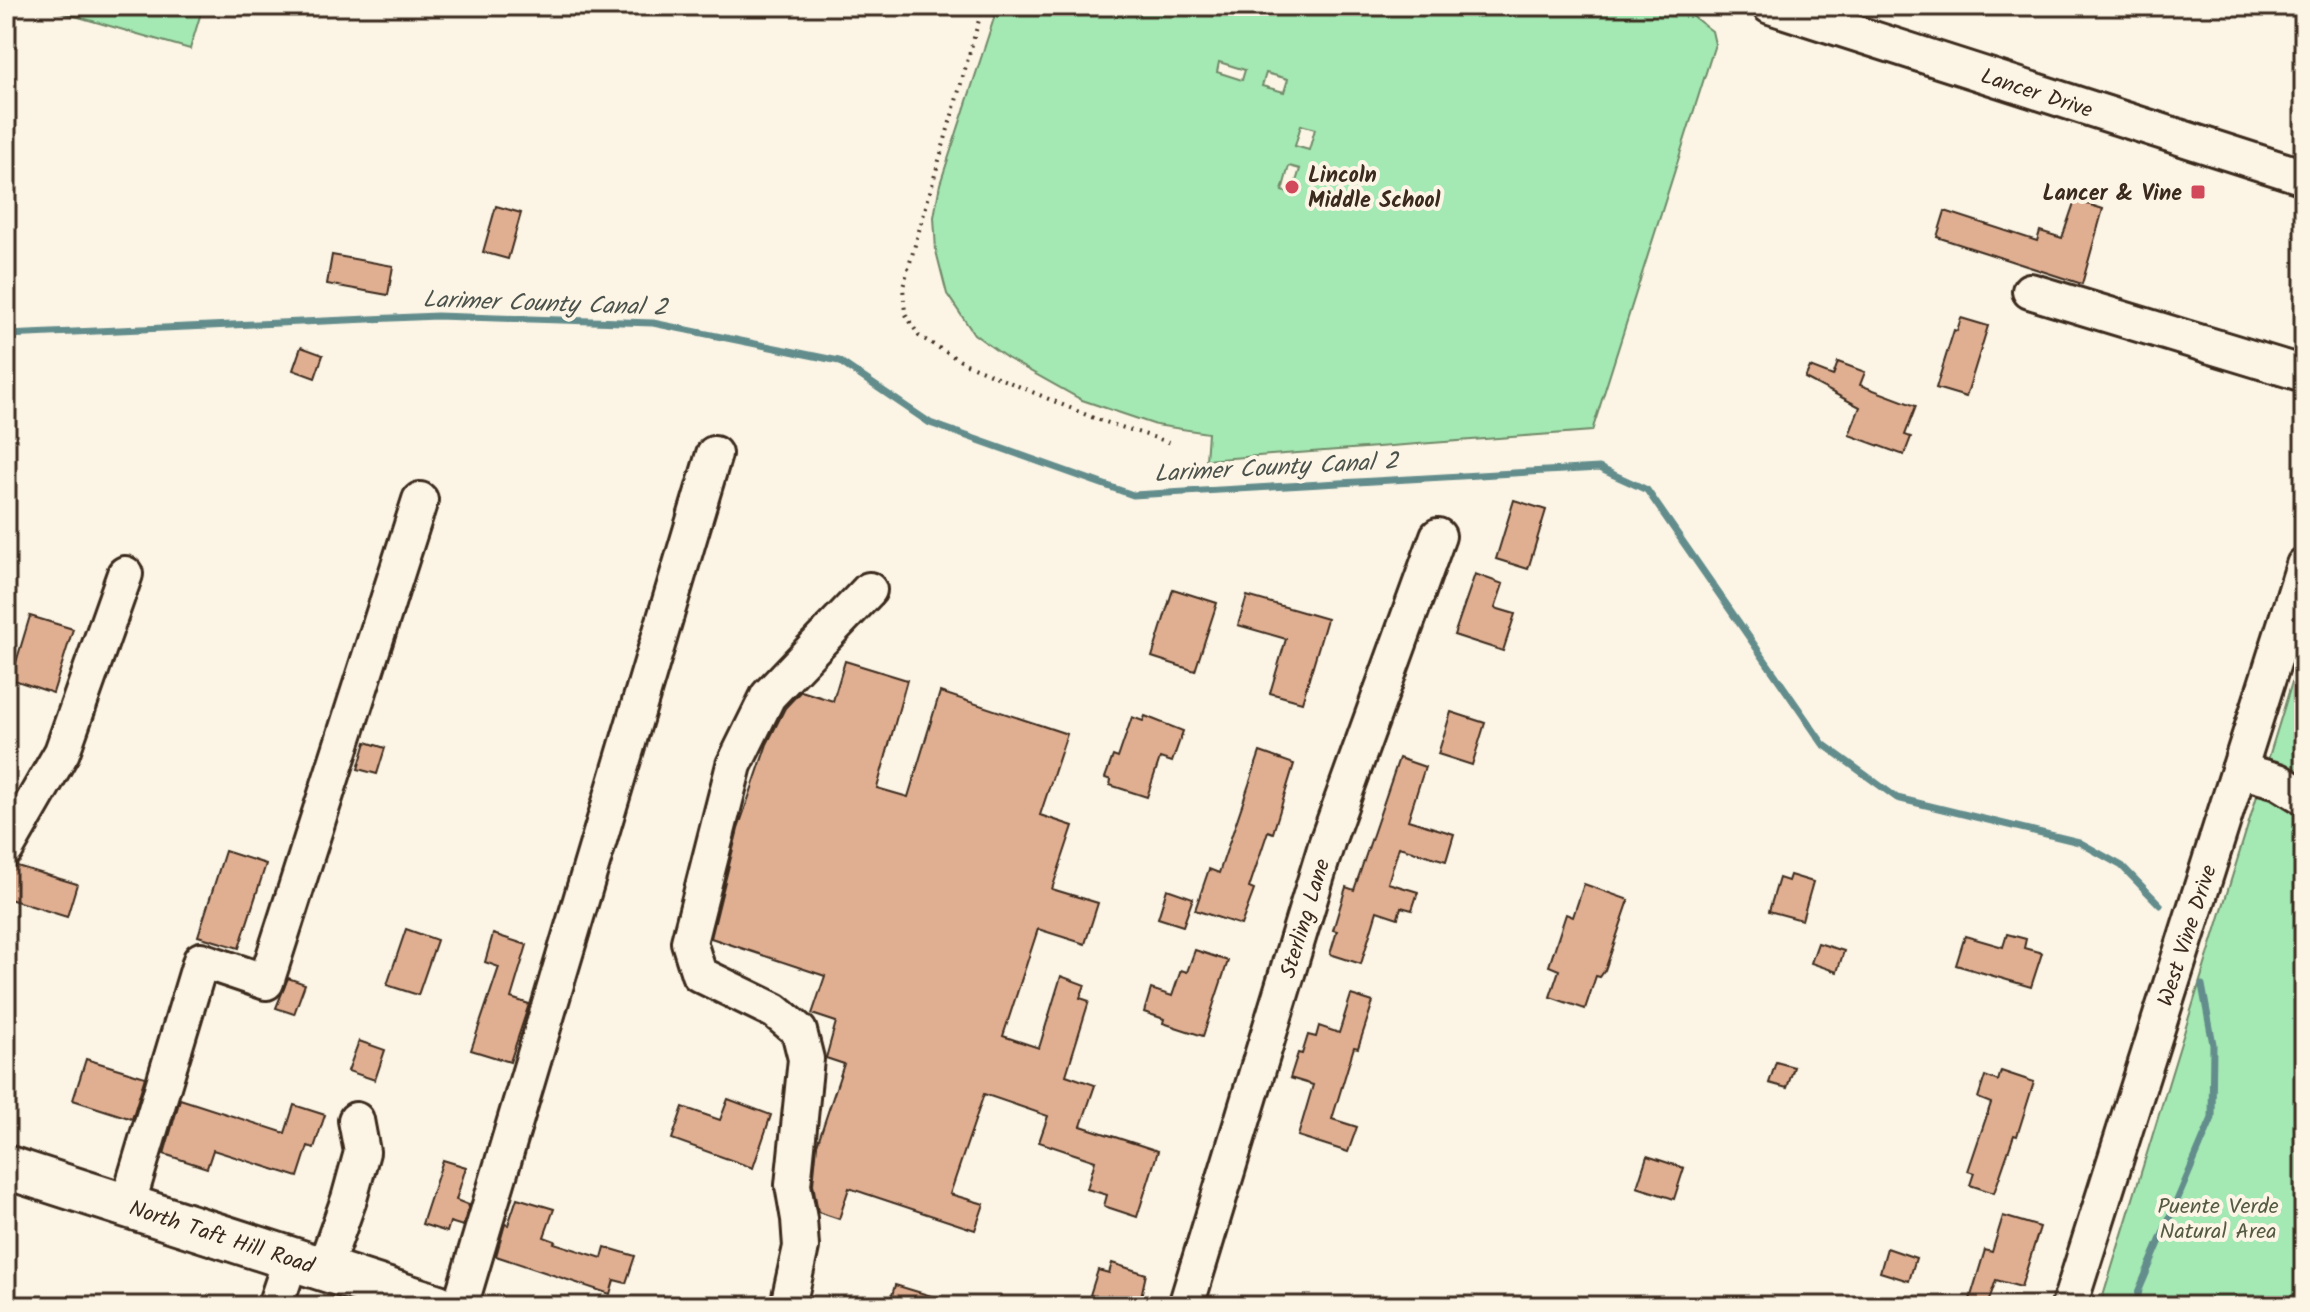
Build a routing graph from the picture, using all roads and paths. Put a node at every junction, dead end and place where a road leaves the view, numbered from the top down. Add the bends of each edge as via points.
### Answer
1 (983, 6) edge
2 (1770, 6) edge
3 (2304, 177) edge
4 (2030, 291) dead end
5 (2304, 374) edge
6 (1175, 444) dead end
7 (714, 454) dead end
8 (420, 500) dead end
9 (1438, 536) dead end
10 (2304, 565) edge
11 (125, 574) dead end
12 (869, 590) dead end
13 (2239, 770) junction
14 (2304, 797) edge
15 (6, 849) edge
16 (356, 1120) dead end
17 (6, 1167) edge
18 (127, 1206) junction
19 (308, 1264) junction
20 (275, 1306) edge
21 (438, 1306) edge
22 (460, 1306) edge
23 (788, 1306) edge
24 (1186, 1306) edge
25 (2069, 1306) edge

1 - 6 path via 903,287 905,313 919,336 964,363 1096,419
2 - 3 street, Lancer Drive
4 - 5 street
7 - 22 street
8 - 18 street via 266,982 201,960
9 - 24 street, Sterling Lane via 1327,842
10 - 13 street, West Vine Drive
11 - 15 street via 62,752
12 - 23 street via 768,696 734,765 689,942 699,974 775,1011 799,1031 806,1059 793,1185 801,1247
13 - 14 street via 2278,781
13 - 25 street, West Vine Drive
16 - 19 street via 362,1152 349,1199
17 - 18 main road, North Taft Hill Road
18 - 19 main road, North Taft Hill Road
19 - 20 street
19 - 21 main road, North Taft Hill Road

